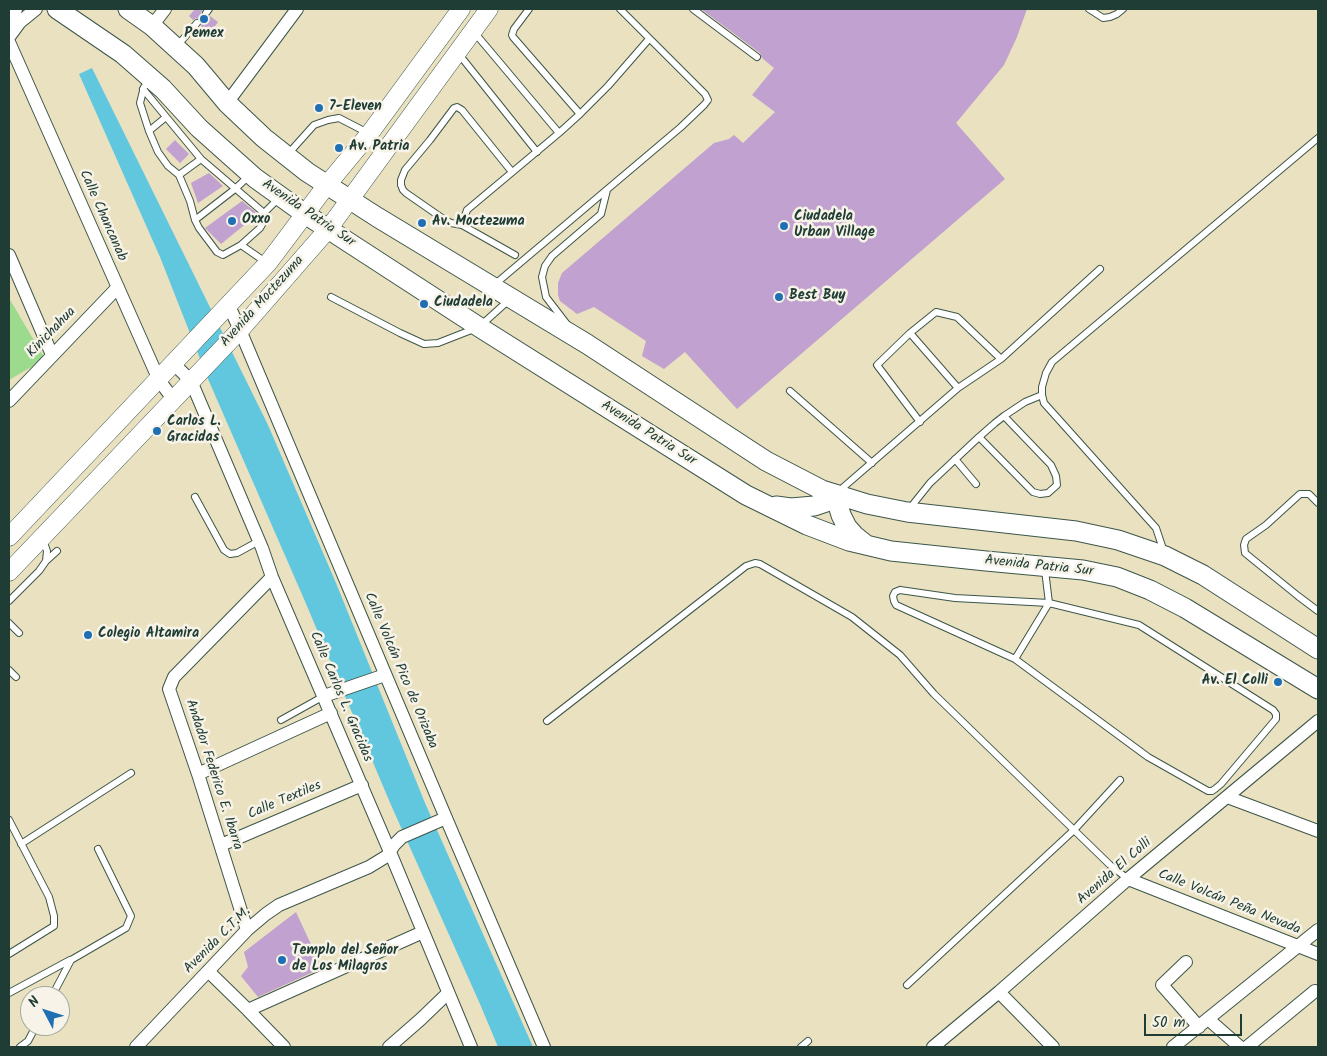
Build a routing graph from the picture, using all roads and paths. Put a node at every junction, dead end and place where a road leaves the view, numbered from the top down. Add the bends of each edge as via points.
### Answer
1 (16, 9) edge
2 (36, 9) edge
3 (57, 9) edge
4 (128, 9) edge
5 (165, 9) edge
6 (297, 9) edge
7 (461, 9) edge
8 (489, 9) edge
9 (529, 9) edge
10 (620, 9) edge
11 (693, 9) edge
12 (1089, 9) edge
13 (1123, 9) edge
14 (197, 22) dead end
15 (152, 26) junction
16 (9, 30) edge
17 (473, 31) junction
18 (9, 37) edge
19 (649, 39) junction
20 (9, 42) edge
21 (175, 47) junction
22 (457, 52) junction
23 (757, 57) dead end
24 (146, 84) junction
25 (227, 104) junction
26 (580, 114) junction
27 (166, 117) junction
28 (149, 131) junction
29 (370, 133) junction
30 (192, 134) junction
31 (559, 134) junction
32 (1318, 138) edge
33 (537, 152) junction
34 (286, 156) junction
35 (201, 159) junction
36 (512, 172) junction
37 (251, 174) junction
38 (179, 175) junction
39 (326, 186) junction
40 (235, 190) junction
41 (607, 190) junction
42 (280, 196) junction
43 (349, 200) junction
44 (264, 214) junction
45 (306, 214) junction
46 (195, 220) junction
47 (462, 225) junction
48 (329, 228) junction
49 (241, 245) junction
50 (9, 255) edge
51 (514, 255) dead end
52 (268, 263) junction
53 (1100, 269) dead end
54 (493, 286) junction
55 (118, 287) junction
56 (331, 297) dead end
57 (512, 298) junction
58 (226, 310) junction
59 (479, 327) junction
60 (910, 333) junction
61 (235, 335) junction
62 (587, 344) junction
63 (52, 355) junction
64 (1001, 359) junction
65 (174, 364) junction
66 (196, 375) junction
67 (159, 380) junction
68 (958, 388) junction
69 (790, 391) dead end
70 (1042, 395) junction
71 (173, 399) junction
72 (9, 400) edge
73 (1004, 416) junction
74 (920, 422) junction
75 (979, 437) junction
76 (955, 459) junction
77 (872, 463) junction
78 (976, 484) dead end
79 (835, 494) junction
80 (194, 497) dead end
81 (1318, 503) edge
82 (767, 505) junction
83 (907, 512) junction
84 (9, 536) edge
85 (42, 537) junction
86 (259, 541) junction
87 (867, 545) junction
88 (57, 551) dead end
89 (1165, 556) junction
90 (46, 562) junction
91 (1045, 566) junction
92 (9, 572) edge
93 (272, 577) junction
94 (9, 601) edge
95 (1049, 603) junction
96 (1318, 611) edge
97 (9, 623) edge
98 (19, 634) dead end
99 (1318, 649) edge
100 (1014, 659) junction
101 (9, 670) edge
102 (16, 677) dead end
103 (381, 677) junction
104 (1318, 690) edge
105 (324, 696) junction
106 (331, 713) junction
107 (281, 720) dead end
108 (547, 721) dead end
109 (1318, 721) edge
110 (131, 773) dead end
111 (198, 774) junction
112 (1120, 780) dead end
113 (362, 785) junction
114 (1227, 797) junction
115 (9, 820) edge
116 (441, 820) junction
117 (1074, 830) junction
118 (1318, 831) edge
119 (21, 844) junction
120 (221, 845) junction
121 (98, 849) dead end
122 (390, 852) junction
123 (1128, 879) junction
124 (247, 930) junction
125 (1318, 930) edge
126 (423, 932) junction
127 (1298, 946) junction
128 (9, 954) edge
129 (1318, 954) edge
130 (72, 960) junction
131 (1186, 962) dead end
132 (208, 972) junction
133 (907, 985) dead end
134 (58, 986) edge
135 (1315, 991) dead end
136 (999, 992) junction
137 (9, 993) edge
138 (448, 993) junction
139 (248, 1010) junction
140 (1203, 1023) junction
141 (31, 1036) edge
142 (808, 1041) dead end
143 (468, 1046) edge
144 (20, 1047) edge
145 (136, 1047) edge
146 (284, 1047) edge
147 (389, 1047) edge
148 (544, 1047) edge
149 (801, 1047) edge
150 (933, 1047) edge
151 (1053, 1047) edge
152 (1173, 1047) edge
153 (1240, 1047) edge
154 (1246, 1047) edge

1 - 16 street
2 - 18 street
3 - 24 main road, Avenida Patria Sur via 123,54
4 - 15 main road
5 - 15 street
6 - 25 street
7 - 29 street, Avenida Moctezuma
8 - 17 street, Avenida Moctezuma
9 - 26 lane via 512,35
10 - 19 lane
11 - 23 lane
12 - 13 lane via 1103,18
14 - 21 lane
15 - 21 main road
17 - 22 street, Avenida Moctezuma
17 - 31 lane
19 - 26 lane
19 - 41 lane via 708,100
20 - 55 street, Calle Chancanab
21 - 25 main road via 196,66
22 - 33 lane
22 - 43 street, Avenida Moctezuma
24 - 27 lane
24 - 28 lane via 140,102
24 - 30 main road, Avenida Patria Sur via 163,89
25 - 34 main road
26 - 31 lane
27 - 28 lane
27 - 30 lane
28 - 38 lane via 158,152
29 - 34 lane via 340,118 328,120 314,125
29 - 39 street, Avenida Moctezuma
30 - 35 lane
30 - 37 main road, Avenida Patria Sur
31 - 33 lane
32 - 70 lane via 1052,362 1046,373
33 - 36 lane
34 - 39 main road
35 - 38 lane
35 - 40 lane
36 - 47 lane via 468,210
36 - 47 lane via 462,110 454,108 405,170 401,185 406,193 442,218
37 - 40 lane
37 - 42 main road, Avenida Patria Sur
38 - 46 lane
39 - 43 main road
39 - 45 street, Avenida Moctezuma
40 - 44 lane
40 - 46 lane
41 - 54 lane
41 - 62 lane via 601,214 552,256 544,266 542,277 546,297 561,318
42 - 44 lane
42 - 45 main road, Avenida Patria Sur
43 - 48 street, Avenida Moctezuma
43 - 54 main road
44 - 49 lane via 263,225
45 - 48 main road, Avenida Patria Sur
45 - 52 street, Avenida Moctezuma
46 - 49 lane via 217,252 223,254
47 - 51 lane
48 - 59 main road, Avenida Patria Sur
48 - 61 street, Avenida Moctezuma
49 - 52 lane
50 - 63 street
52 - 58 street, Avenida Moctezuma
53 - 64 lane
54 - 57 main road
55 - 63 street, Kinichahua
55 - 67 street, Calle Chancanab
56 - 59 lane via 424,344 438,343
57 - 59 lane
57 - 62 main road
58 - 61 street, Calle Volcán Pico de Orizaba
58 - 65 street, Avenida Moctezuma
59 - 82 main road, Avenida Patria Sur via 746,495
60 - 64 lane via 936,312 958,317
60 - 68 lane
60 - 74 lane via 877,365
61 - 66 street, Avenida Moctezuma
61 - 103 street, Calle Volcán Pico de Orizaba
62 - 79 main road via 766,461
63 - 72 street, Kinichahua
64 - 68 lane
65 - 66 street, Calle Carlos L. Gracidas
65 - 67 street, Avenida Moctezuma
66 - 71 street, Avenida Moctezuma
66 - 86 street, Calle Carlos L. Gracidas
67 - 71 street, Calle Chancanab
67 - 84 street, Avenida Moctezuma
68 - 74 lane
69 - 77 lane
70 - 73 lane
70 - 89 lane via 1044,403 1156,528
71 - 85 street, Avenida Moctezuma
73 - 75 lane
73 - 75 lane via 1054,470 1057,484 1048,493 1033,492 1028,488
74 - 77 lane
75 - 76 lane
76 - 78 lane
76 - 83 lane
77 - 79 lane
79 - 82 main road via 814,506
79 - 83 main road
79 - 87 main road via 847,527
80 - 86 lane via 224,550 237,554
81 - 96 lane via 1309,494 1300,494 1266,525 1246,538 1244,545 1245,554
82 - 87 main road, Avenida Patria Sur via 807,525
83 - 89 main road via 1076,531 1118,540
85 - 90 lane via 47,551
85 - 92 street, Avenida Moctezuma
86 - 93 street, Calle Carlos L. Gracidas
87 - 91 main road, Avenida Patria Sur via 891,551
88 - 90 lane
89 - 99 main road via 1203,575
90 - 94 lane
91 - 95 lane
91 - 104 main road, Avenida Patria Sur via 1117,577 1150,590
93 - 105 street, Calle Carlos L. Gracidas
93 - 111 street, Andador Federico E. Ibarra via 174,677 169,690
95 - 100 lane
95 - 100 lane via 895,592 896,605
95 - 100 lane via 1139,625 1273,710 1276,719 1212,791 1148,757
97 - 98 lane
101 - 102 lane
103 - 105 street
103 - 116 street, Calle Volcán Pico de Orizaba
105 - 106 street, Calle Carlos L. Gracidas
105 - 107 lane
106 - 111 street
106 - 113 street, Calle Carlos L. Gracidas
108 - 117 lane via 746,566 755,563 852,617 900,654 934,694
109 - 114 street, Avenida El Colli
110 - 119 lane
111 - 120 street, Andador Federico E. Ibarra
112 - 117 lane
113 - 120 street, Calle Textiles
113 - 122 street, Calle Carlos L. Gracidas
114 - 118 street
114 - 123 street, Avenida El Colli
115 - 119 lane
116 - 122 street, Avenida C.T.M. via 402,837
116 - 148 street, Calle Volcán Pico de Orizaba
117 - 123 lane
117 - 133 lane
119 - 128 lane via 48,898 54,926
120 - 124 street, Andador Federico E. Ibarra
121 - 130 lane via 131,916 126,928
122 - 124 street, Avenida C.T.M. via 369,867 279,905
122 - 126 street, Calle Carlos L. Gracidas
123 - 127 street, Calle Volcán Peña Nevada
123 - 136 street, Avenida El Colli
124 - 132 street, Avenida C.T.M.
125 - 127 street
126 - 138 street, Calle Carlos L. Gracidas
126 - 139 street
127 - 129 street, Calle Volcán Peña Nevada
127 - 140 street
130 - 134 lane
130 - 137 lane
131 - 140 street via 1162,985
132 - 139 street
132 - 145 street, Avenida C.T.M.
135 - 154 street
136 - 150 street, Avenida El Colli
136 - 151 street
138 - 143 street, Calle Carlos L. Gracidas
138 - 147 street
139 - 146 street
140 - 152 street
140 - 153 street
141 - 144 lane
142 - 149 lane

